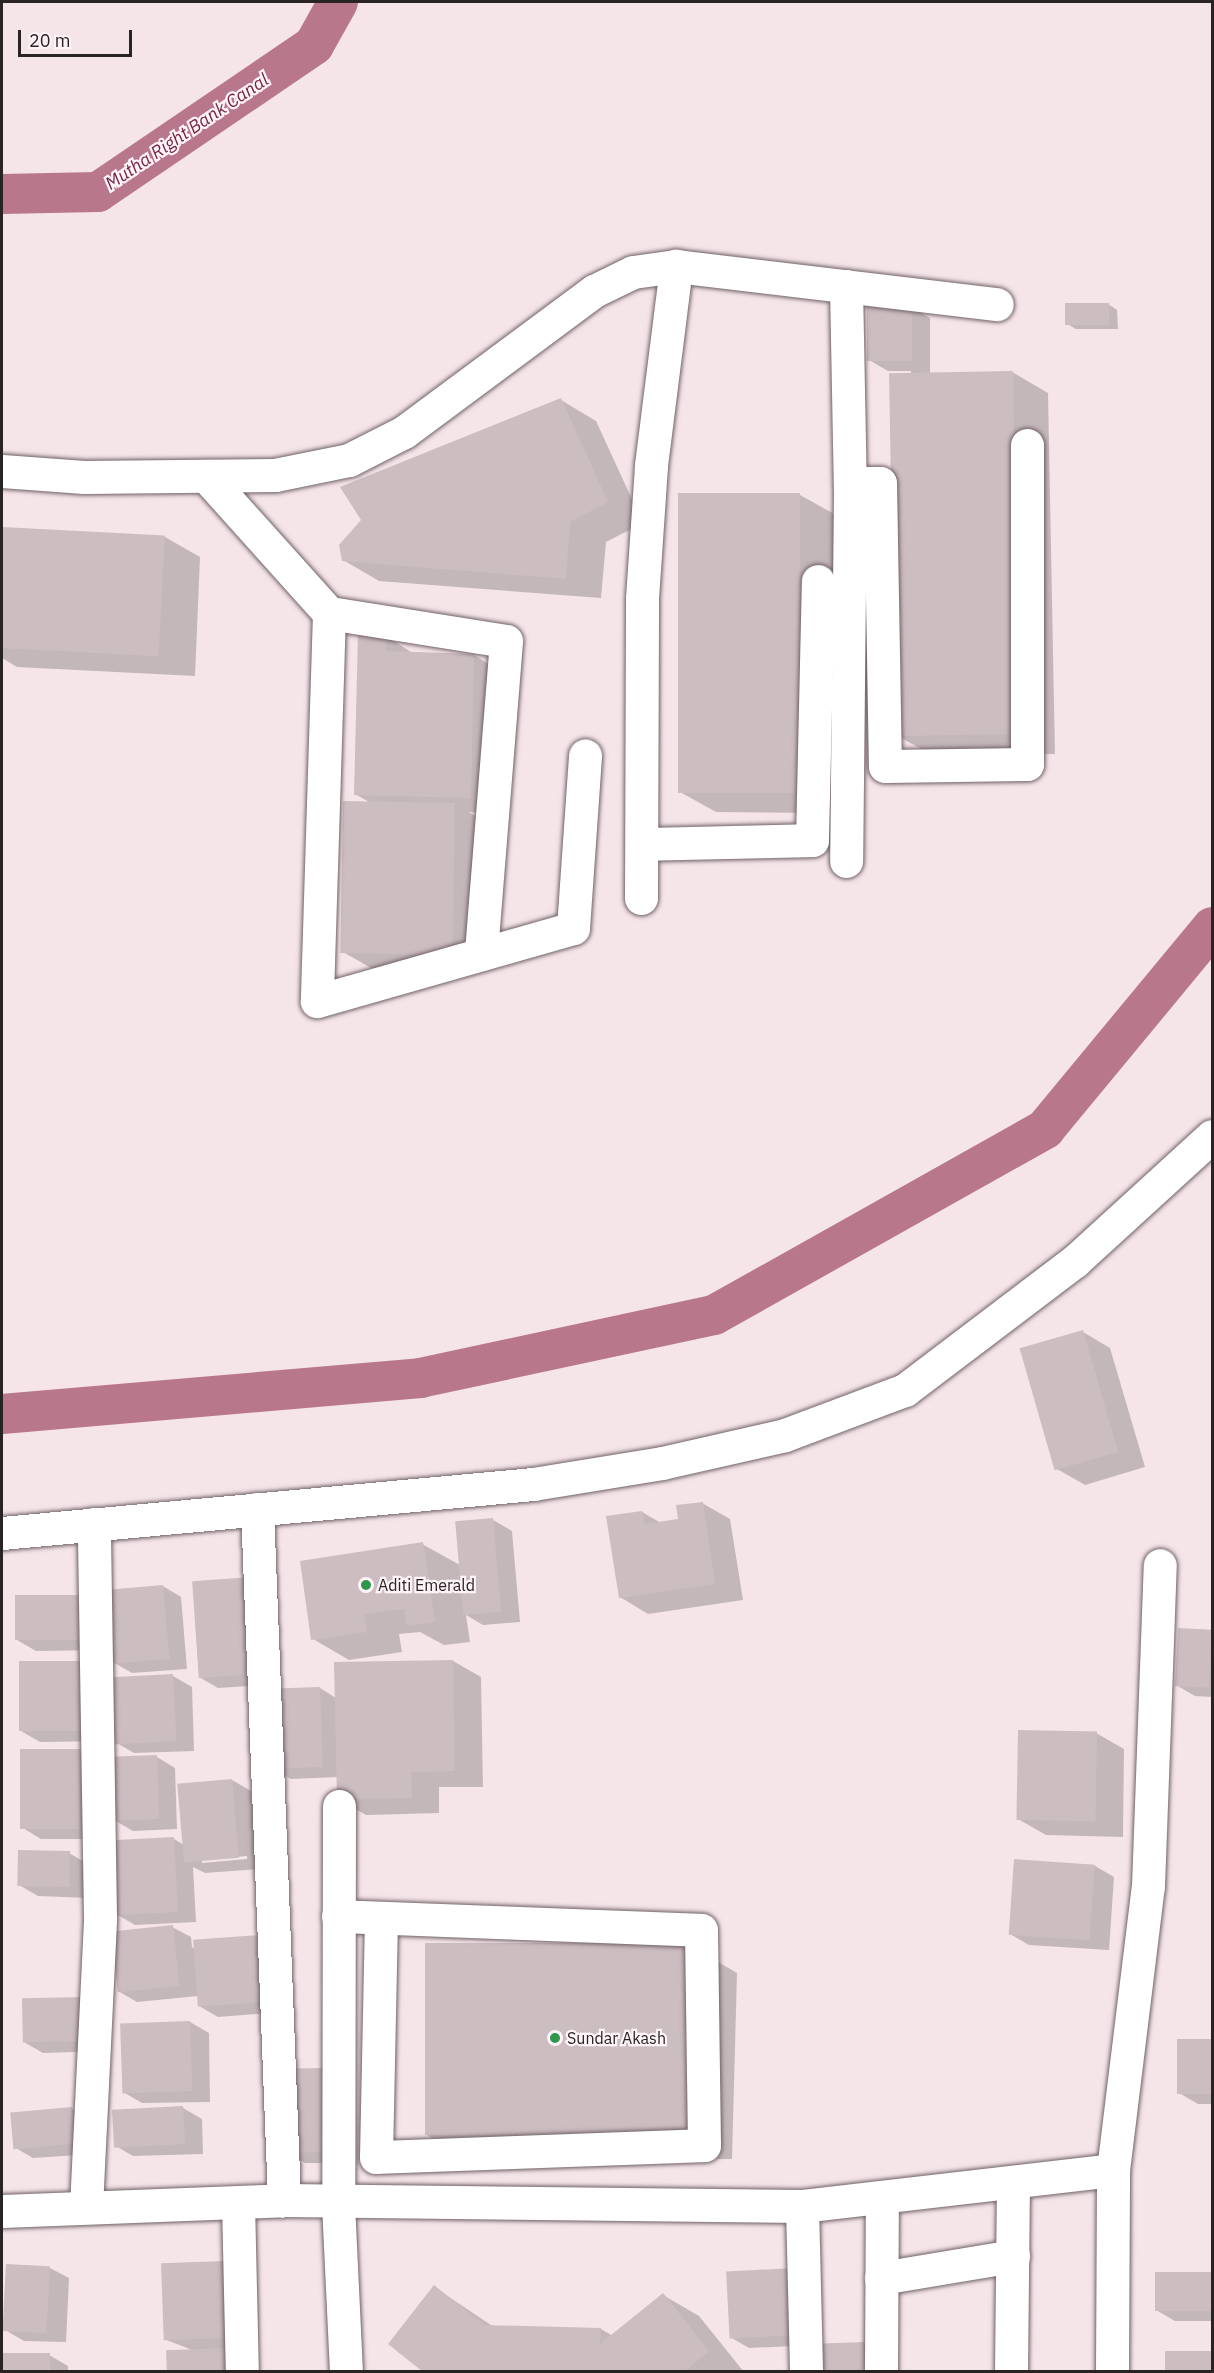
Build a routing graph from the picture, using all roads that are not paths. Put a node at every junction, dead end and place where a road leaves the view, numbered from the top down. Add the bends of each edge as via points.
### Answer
1 (676, 266) junction
2 (846, 286) junction
3 (997, 304) dead end
4 (1027, 445) dead end
5 (2, 471) edge
6 (206, 476) junction
7 (850, 483) junction
8 (818, 581) dead end
9 (329, 613) junction
10 (585, 755) dead end
11 (642, 844) junction
12 (846, 861) dead end
13 (641, 898) dead end
14 (481, 954) junction
15 (1212, 1136) edge
16 (257, 1509) junction
17 (94, 1524) junction
18 (2, 1533) edge
19 (1160, 1565) dead end
20 (339, 1806) dead end
21 (338, 1916) junction
22 (381, 1918) junction
23 (1113, 2170) junction
24 (1013, 2183) junction
25 (284, 2200) junction
26 (882, 2200) junction
27 (238, 2202) junction
28 (338, 2203) junction
29 (802, 2206) junction
30 (86, 2207) junction
31 (2, 2211) edge
32 (1012, 2256) junction
33 (881, 2278) junction
34 (242, 2372) edge
35 (346, 2372) edge
36 (806, 2372) edge
37 (881, 2372) edge
38 (1011, 2372) edge
39 (1112, 2372) edge

1 - 2 street
1 - 6 street via 633,272 594,291 404,432 349,460 275,475
1 - 11 street via 652,455 642,598
2 - 3 street
2 - 7 street
4 - 7 street via 1027,764 885,766 880,483
5 - 6 street
6 - 9 street
7 - 12 street
8 - 11 street via 812,840
9 - 14 street via 506,642
9 - 14 street via 317,1001
10 - 14 street via 573,928
11 - 13 street
15 - 16 street via 1075,1262 905,1390 785,1435 662,1463 533,1484
16 - 17 street
16 - 25 street
17 - 18 street
17 - 30 street via 100,1917
19 - 23 street via 1149,1886
20 - 21 street
21 - 22 street
21 - 28 street
22 - 22 street via 701,1930 704,2145 376,2157
23 - 24 street
23 - 39 street
24 - 26 street
24 - 32 street
25 - 27 street
25 - 28 street
26 - 29 street
26 - 33 street
27 - 30 street
27 - 34 street
28 - 29 street
28 - 35 street
29 - 36 street
30 - 31 street
32 - 33 street
32 - 38 street
33 - 37 street

